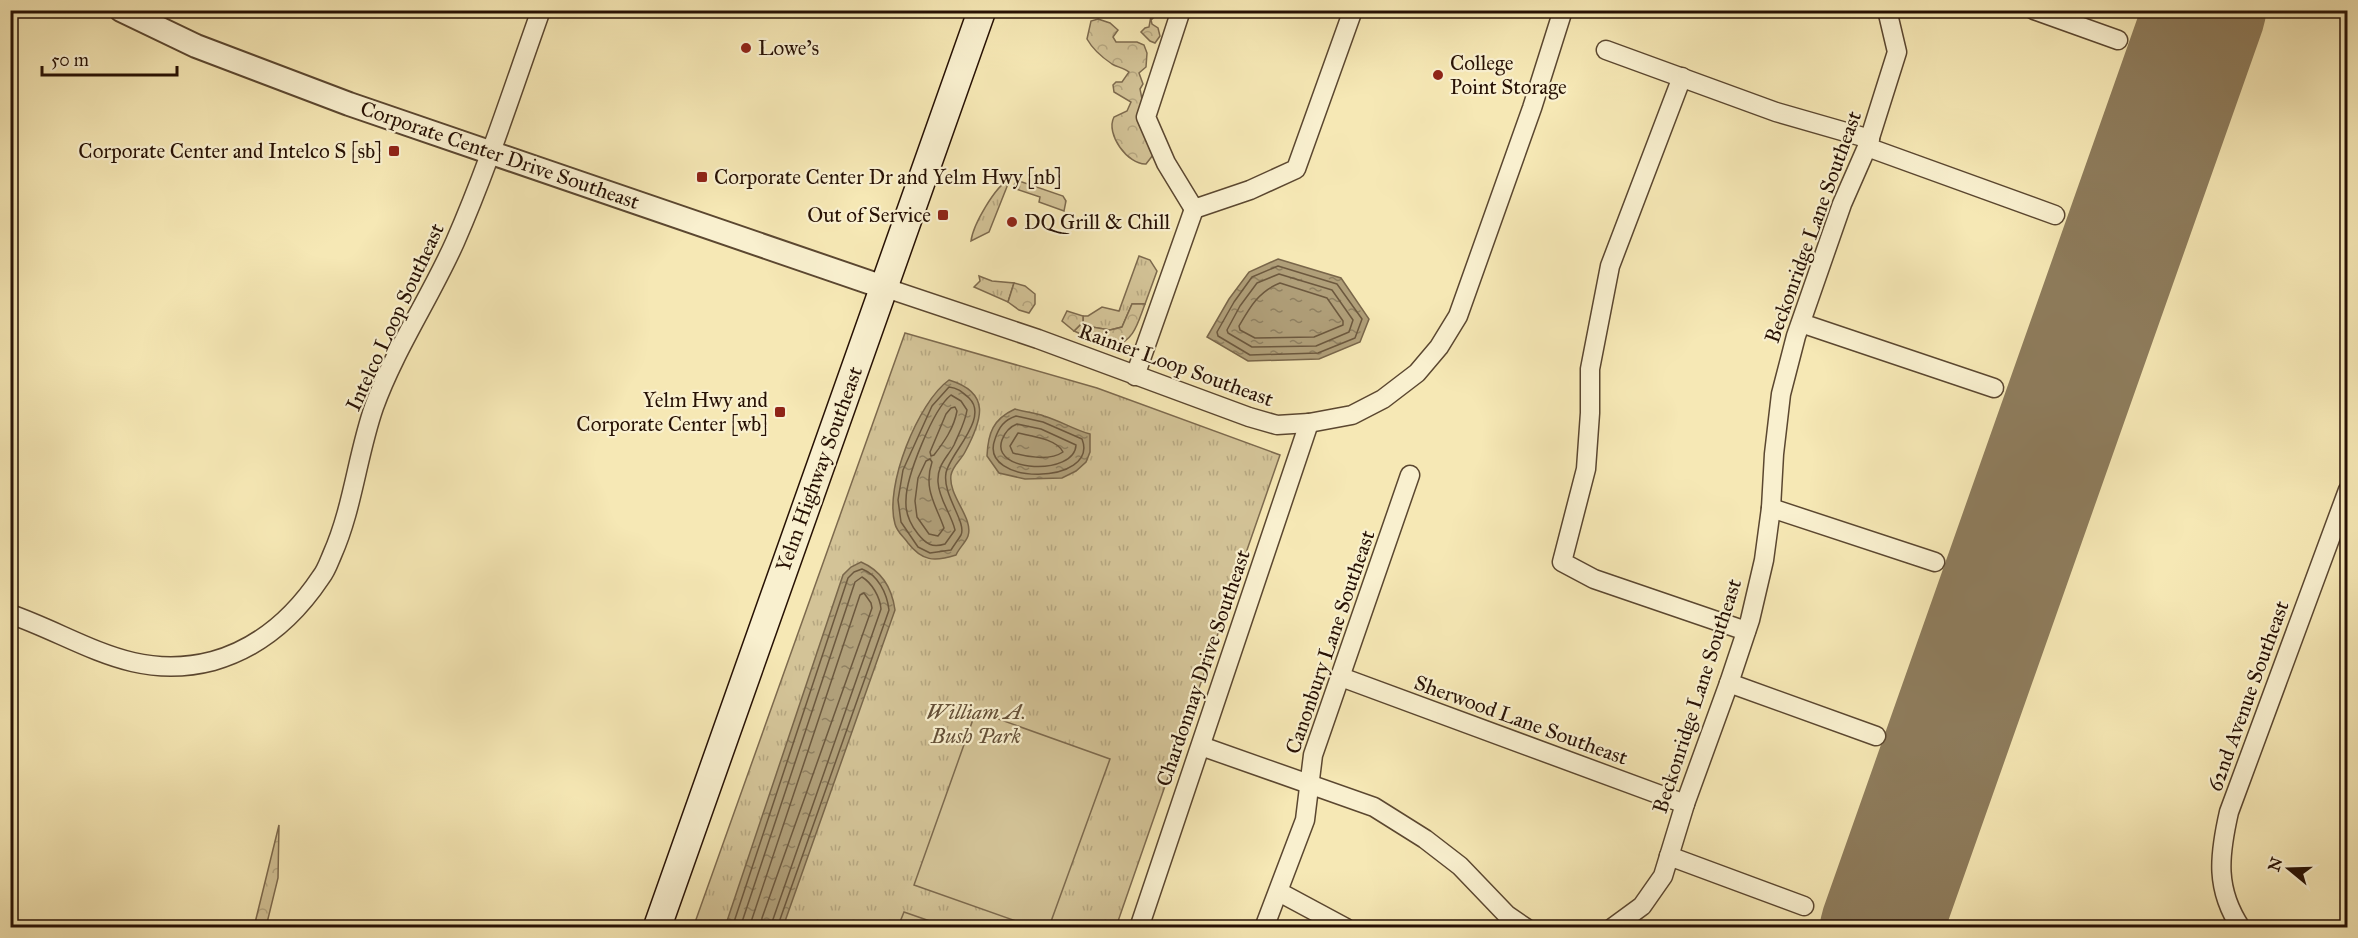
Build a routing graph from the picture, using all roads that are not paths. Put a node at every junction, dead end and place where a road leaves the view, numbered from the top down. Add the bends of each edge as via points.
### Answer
1 (121, 10) edge
2 (541, 10) edge
3 (982, 10) edge
4 (1181, 10) edge
5 (1353, 10) edge
6 (1563, 10) edge
7 (2034, 10) edge
8 (1888, 12) edge
9 (2118, 40) dead end
10 (1606, 50) dead end
11 (1682, 77) junction
12 (1868, 143) junction
13 (489, 153) junction
14 (1194, 209) junction
15 (2055, 215) dead end
16 (883, 287) junction
17 (1801, 323) junction
18 (1135, 375) junction
19 (1994, 388) dead end
20 (1309, 423) junction
21 (1410, 475) dead end
22 (2348, 490) edge
23 (1771, 508) junction
24 (1935, 562) dead end
25 (10, 614) edge
26 (1746, 631) junction
27 (1341, 677) junction
28 (1730, 683) junction
29 (1876, 736) dead end
30 (1201, 746) junction
31 (1308, 783) junction
32 (1685, 804) junction
33 (1669, 856) junction
34 (1279, 892) junction
35 (1804, 906) dead end
36 (1633, 922) edge
37 (2239, 924) edge
38 (657, 927) edge
39 (1139, 927) edge
40 (1264, 927) edge
41 (1346, 927) edge
42 (1526, 927) edge
43 (1612, 927) edge

1 - 13 street, Corporate Center Drive Southeast via 207,50
2 - 13 street, Intelco Loop Southeast
3 - 16 main road, Yelm Highway Southeast
4 - 14 street via 1146,117 1166,163
5 - 14 street via 1296,169
6 - 20 street, Rainier Loop Southeast via 1458,316 1439,347 1417,373 1383,399 1353,415
7 - 9 street
8 - 12 street, Beckonridge Lane Southeast via 1897,52
10 - 11 street
11 - 12 street
11 - 26 street via 1610,266 1590,369 1586,470 1562,562 1594,579
12 - 15 street
12 - 17 street, Beckonridge Lane Southeast via 1842,204
13 - 16 street, Corporate Center Drive Southeast
13 - 25 street, Intelco Loop Southeast via 453,246 375,406 360,453 344,529 323,575 291,614 242,650 212,661 169,668 117,658
14 - 18 street
16 - 18 street, Rainier Loop Southeast
16 - 38 main road, Yelm Highway Southeast
17 - 19 street
17 - 23 street, Beckonridge Lane Southeast via 1781,394
18 - 20 street, Rainier Loop Southeast via 1249,417 1277,424
20 - 30 street, Chardonnay Drive Southeast
21 - 27 street, Canonbury Lane Southeast
22 - 37 street, 62nd Avenue Southeast via 2229,812 2220,862 2226,902
23 - 24 street
23 - 26 street, Beckonridge Lane Southeast via 1764,560
26 - 28 street, Beckonridge Lane Southeast
27 - 31 street, Canonbury Lane Southeast via 1313,754
27 - 32 street, Sherwood Lane Southeast
28 - 29 street
28 - 32 street, Beckonridge Lane Southeast
30 - 31 street
30 - 39 street, Chardonnay Drive Southeast
31 - 34 street, Canonbury Lane Southeast via 1305,820
31 - 42 street via 1374,807 1425,839 1460,866 1507,915
32 - 33 street, Beckonridge Lane Southeast
33 - 35 street
33 - 36 street, Beckonridge Lane Southeast via 1663,876
34 - 40 street, Canonbury Lane Southeast
34 - 41 street
36 - 43 street, Beckonridge Lane Southeast

